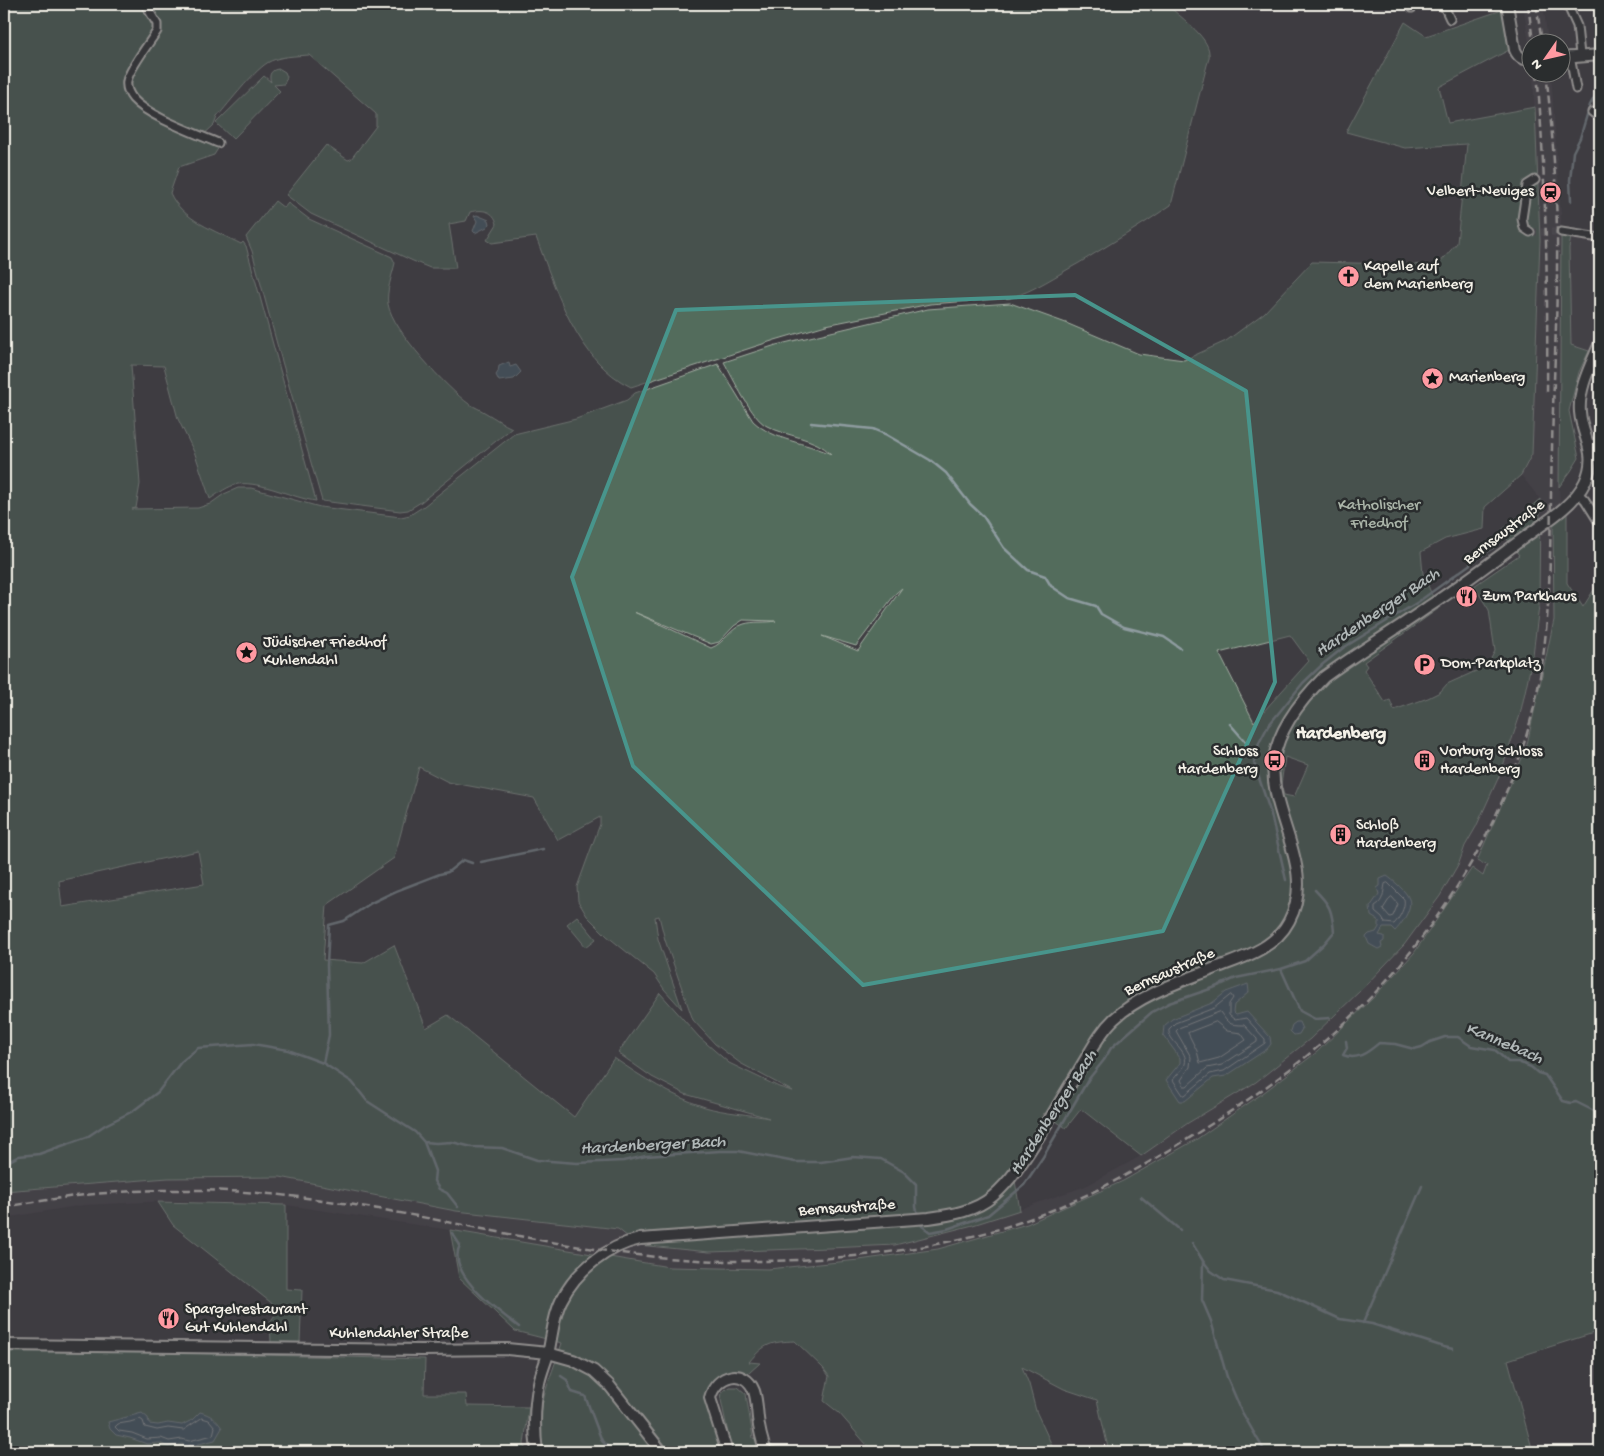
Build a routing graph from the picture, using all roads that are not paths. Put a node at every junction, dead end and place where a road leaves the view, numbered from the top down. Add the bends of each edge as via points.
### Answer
1 (145, 4) edge
2 (1443, 4) edge
3 (1507, 4) edge
4 (1567, 4) edge
5 (1450, 18) dead end
6 (1572, 48) edge
7 (1600, 55) edge
8 (1572, 57) edge
9 (1522, 59) edge
10 (1572, 68) edge
11 (1576, 89) dead end
12 (1592, 112) dead end
13 (1600, 118) edge
14 (218, 143) dead end
15 (1535, 180) dead end
16 (1530, 232) dead end
17 (1561, 232) tunnel mouth
18 (1600, 238) edge
19 (1600, 344) edge
20 (1600, 440) edge
21 (1589, 446) junction
22 (1578, 493) junction
23 (1600, 524) edge
24 (4, 1345) edge
25 (548, 1353) junction
26 (537, 1452) edge
27 (662, 1452) edge
28 (727, 1452) edge
29 (766, 1452) edge

1 - 14 street via 157,24 157,31 129,75 127,88 131,96 148,110
2 - 5 street
3 - 9 main road via 1515,50
4 - 6 street via 1577,26
7 - 8 main road
10 - 11 street
12 - 13 street
15 - 16 street via 1527,185 1522,219 1524,228
17 - 18 street
19 - 21 main road, Bernsaustraße via 1580,401
20 - 21 street
21 - 22 main road, Bernsaustraße via 1589,468
22 - 23 street
22 - 25 main road, Bernsaustraße via 1474,575 1334,669 1307,694 1282,733 1274,762 1274,784 1297,866 1296,902 1289,921 1276,939 1263,948 1140,1000 1124,1010 1102,1033 1021,1165 992,1197 960,1212 929,1218 626,1242 608,1251 579,1275 560,1302
24 - 25 main road, Kuhlendahler Straße via 507,1349
25 - 26 main road, Bernsaustraße via 534,1409
25 - 27 main road, Kuhlendahler Straße via 573,1360 594,1371
28 - 29 main road via 710,1398 718,1382 728,1377 745,1380 754,1392

